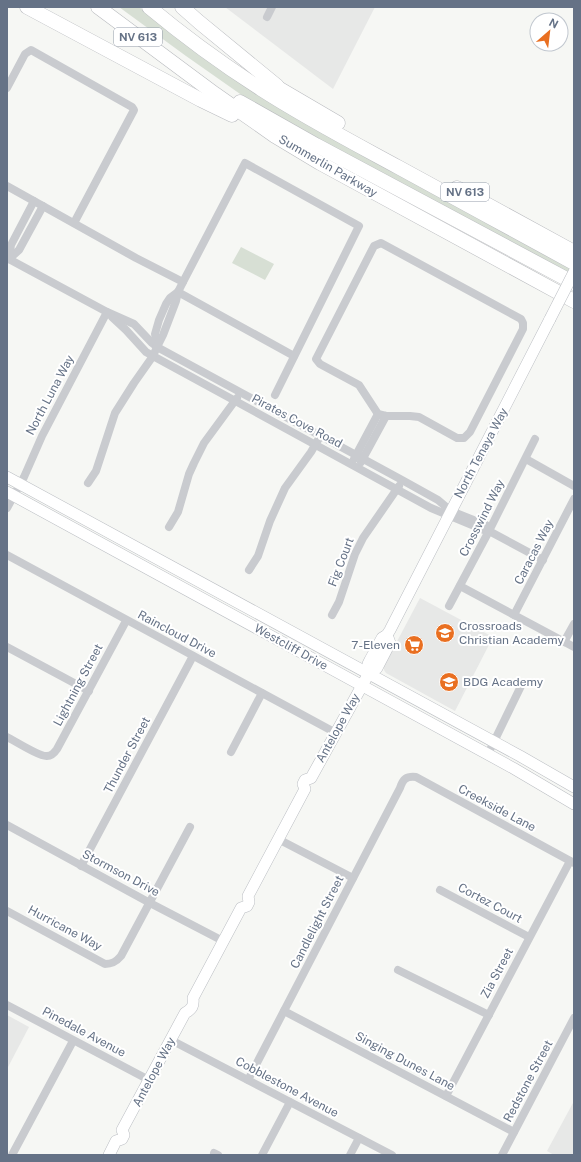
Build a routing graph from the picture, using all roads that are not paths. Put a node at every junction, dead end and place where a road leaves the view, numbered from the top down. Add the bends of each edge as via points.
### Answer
1 (27, 7) edge
2 (98, 7) edge
3 (149, 7) edge
4 (162, 7) edge
5 (182, 7) edge
6 (272, 7) edge
7 (267, 17) dead end
8 (178, 67) junction
9 (7, 88) edge
10 (285, 93) junction
11 (266, 130) junction
12 (7, 186) edge
13 (34, 201) junction
14 (43, 206) junction
15 (74, 224) junction
16 (574, 252) edge
17 (8, 258) edge
18 (574, 263) edge
19 (574, 272) edge
20 (183, 282) junction
21 (574, 283) edge
22 (178, 292) junction
23 (574, 301) edge
24 (107, 312) junction
25 (157, 347) junction
26 (153, 356) junction
27 (294, 356) junction
28 (241, 392) junction
29 (275, 395) dead end
30 (235, 401) junction
31 (382, 415) junction
32 (320, 436) junction
33 (535, 439) dead end
34 (315, 445) junction
35 (360, 457) junction
36 (526, 459) junction
37 (355, 466) junction
38 (7, 477) edge
39 (402, 480) junction
40 (88, 483) dead end
41 (574, 486) edge
42 (14, 490) edge
43 (398, 490) junction
44 (574, 499) edge
45 (7, 508) edge
46 (450, 513) junction
47 (169, 527) dead end
48 (489, 531) junction
49 (7, 556) edge
50 (542, 560) junction
51 (249, 570) dead end
52 (460, 586) junction
53 (449, 606) dead end
54 (332, 615) dead end
55 (514, 615) junction
56 (126, 621) junction
57 (574, 624) edge
58 (564, 642) junction
59 (7, 647) edge
60 (574, 647) edge
61 (193, 656) junction
62 (365, 679) junction
63 (521, 686) dead end
64 (89, 691) junction
65 (262, 693) junction
66 (336, 733) junction
67 (7, 737) edge
68 (495, 742) junction
69 (231, 752) dead end
70 (488, 754) junction
71 (409, 776) joint
72 (574, 787) edge
73 (574, 804) edge
74 (7, 825) edge
75 (190, 827) dead end
76 (278, 839) junction
77 (572, 862) edge
78 (81, 866) junction
79 (353, 878) junction
80 (440, 890) dead end
81 (150, 903) junction
82 (7, 911) edge
83 (529, 937) junction
84 (224, 941) junction
85 (398, 970) dead end
86 (7, 1004) edge
87 (284, 1011) junction
88 (489, 1015) junction
89 (574, 1018) edge
90 (171, 1040) junction
91 (73, 1041) junction
92 (149, 1080) junction
93 (248, 1080) junction
94 (446, 1096) junction
95 (290, 1102) junction
96 (514, 1132) junction
97 (359, 1138) junction
98 (12, 1155) edge
99 (109, 1155) edge
100 (262, 1155) edge
101 (350, 1155) edge
102 (392, 1155) edge
103 (502, 1155) edge

1 - 11 highway via 201,100
2 - 8 highway, Summerlin Parkway / NV 613
3 - 18 highway via 214,58 274,97 329,130
4 - 10 highway, NV 613
5 - 10 highway
6 - 7 street
8 - 11 highway, Summerlin Parkway / NV 613
8 - 21 highway via 305,139
9 - 15 street via 25,54 31,50 134,110
10 - 16 highway, NV 613
11 - 23 highway, Summerlin Parkway / NV 613
12 - 13 street
13 - 14 street
13 - 17 street via 10,245
14 - 15 street
14 - 17 street via 19,250
15 - 20 street
17 - 24 street, Pirates Cove Road
19 - 46 main road, North Tenaya Way, bridge
20 - 22 street
20 - 27 street via 244,163 359,226
22 - 25 street via 170,298 159,320 155,334
22 - 27 street
24 - 25 street, Pirates Cove Road via 134,324
24 - 26 street, Pirates Cove Road
24 - 42 street, North Luna Way
25 - 26 street
25 - 28 street, Pirates Cove Road
26 - 30 street, Pirates Cove Road
26 - 40 street via 115,414 96,471
27 - 29 street
28 - 30 street
28 - 32 street, Pirates Cove Road
30 - 34 street, Pirates Cove Road
30 - 47 street via 204,443 189,474 178,512
31 - 31 street via 359,385 320,364 316,359 374,246 381,243 521,319 524,323 470,432 464,438 458,438 419,418
31 - 35 street
32 - 34 street
32 - 35 street, Pirates Cove Road
33 - 36 street, Crosswind Way
34 - 37 street, Pirates Cove Road
34 - 51 street via 285,488 258,556
35 - 37 street
35 - 39 street, Pirates Cove Road
36 - 41 street
36 - 48 street, Crosswind Way
37 - 43 street, Pirates Cove Road
38 - 42 main road, Westcliff Drive
39 - 43 street, Fig Court
39 - 46 street, Pirates Cove Road via 438,500
42 - 45 street, North Luna Way
42 - 62 main road, Westcliff Drive
43 - 46 street, Pirates Cove Road via 431,508
43 - 54 street, Fig Court via 363,538
44 - 50 street, Caracas Way
46 - 48 street, Pirates Cove Road
46 - 62 main road, North Tenaya Way via 387,635 382,638 368,664
48 - 50 street, Pirates Cove Road
48 - 52 street, Crosswind Way
49 - 56 street, Raincloud Drive
50 - 55 street, Caracas Way
52 - 53 street, Crosswind Way
52 - 55 street
55 - 58 street
56 - 61 street, Raincloud Drive
56 - 64 street, Lightning Street
57 - 58 street
58 - 60 street
59 - 64 street
61 - 65 street, Raincloud Drive
61 - 78 street, Thunder Street
62 - 66 main road, Antelope Way
62 - 68 main road, Westcliff Drive
62 - 70 main road, Westcliff Drive
63 - 68 street
64 - 67 street, Lightning Street via 58,749 52,754 40,755
65 - 66 street, Raincloud Drive
65 - 69 street
66 - 76 main road, Antelope Way via 311,778 303,784 305,790
68 - 70 street
68 - 72 main road, Westcliff Drive
70 - 73 main road, Westcliff Drive
71 - 77 street, Creekside Lane via 416,777
71 - 79 street, Candlelight Street via 402,781
74 - 78 street, Stormson Drive
75 - 81 street
76 - 79 street
76 - 84 main road, Antelope Way via 248,896 242,898 241,908
77 - 83 street, Zia Street
78 - 81 street, Stormson Drive
79 - 87 street, Candlelight Street
80 - 83 street, Cortez Court
81 - 82 street, Hurricane Way via 121,956 111,964 105,964
81 - 84 street, Stormson Drive
83 - 88 street, Zia Street
84 - 90 main road, Antelope Way via 193,998 187,1000 184,1006 185,1013
85 - 88 street
86 - 91 street, Pinedale Avenue
87 - 93 street, Candlelight Street
87 - 94 street, Singing Dunes Lane
88 - 94 street, Zia Street
89 - 96 street, Redstone Street
90 - 92 main road, Antelope Way
90 - 93 street, Cobblestone Avenue
91 - 92 street, Pinedale Avenue
91 - 98 street
92 - 99 main road, Antelope Way via 122,1130 115,1135 116,1141
93 - 95 street, Cobblestone Avenue
94 - 96 street, Singing Dunes Lane
95 - 97 street, Cobblestone Avenue
95 - 100 street
96 - 103 street, Redstone Street
97 - 101 street
97 - 102 street, Cobblestone Avenue

